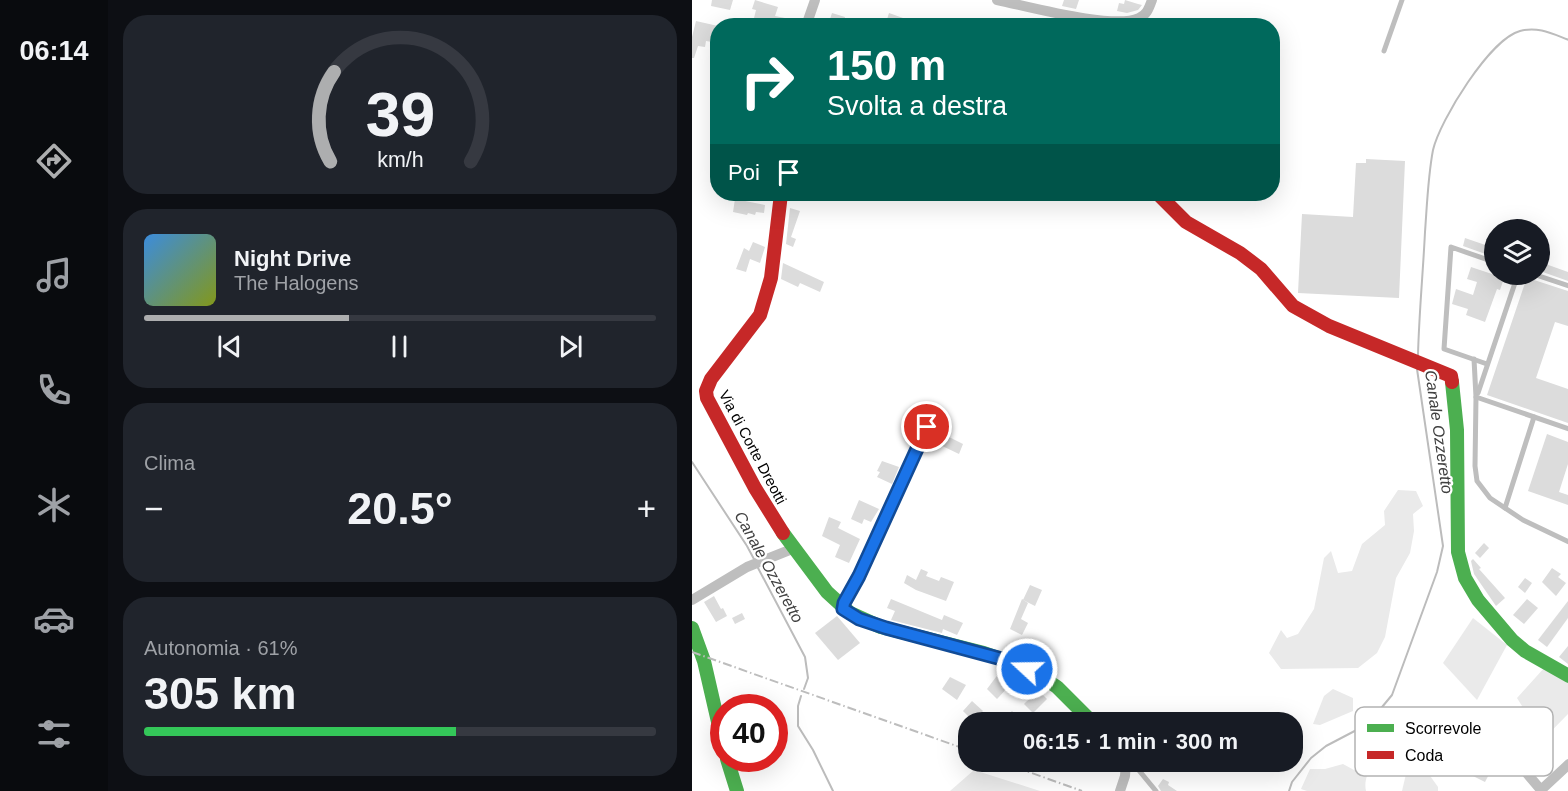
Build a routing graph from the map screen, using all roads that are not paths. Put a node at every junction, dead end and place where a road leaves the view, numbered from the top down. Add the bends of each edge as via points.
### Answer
1 (815, 0) edge
2 (997, 0) edge
3 (1152, 0) edge
4 (1402, 0) edge
5 (809, 18) edge
6 (1086, 18) edge
7 (1139, 18) edge
8 (1385, 51) dead end
9 (780, 201) edge
10 (1165, 201) edge
11 (1484, 259) edge
12 (1550, 280) edge
13 (1514, 285) edge
14 (1568, 286) edge
15 (1474, 359) junction
16 (1487, 364) junction
17 (1476, 397) junction
18 (1534, 417) junction
19 (927, 427) dead end
20 (1568, 429) edge
21 (1505, 508) junction
22 (1568, 542) edge
23 (792, 549) junction
24 (692, 600) edge
25 (843, 609) junction
26 (692, 628) edge
27 (698, 660) edge
28 (1568, 676) edge
29 (710, 701) edge
30 (1083, 712) edge
31 (1568, 764) edge
32 (731, 772) edge
33 (1125, 772) edge
34 (1140, 772) edge
35 (1529, 776) edge
36 (737, 791) edge
37 (1120, 791) edge
38 (1156, 791) edge

1 - 5 street
2 - 6 street
3 - 7 street via 1145,15
4 - 8 lane
9 - 23 street, Via di Corte Dreotti via 771,278 760,315 706,391
10 - 28 street via 1186,222 1261,268 1293,306 1329,326 1449,374 1453,379 1457,430 1458,552 1465,578 1511,640
11 - 15 lane via 1451,247 1444,349
12 - 14 lane
13 - 16 lane
15 - 16 lane
15 - 17 lane
16 - 17 lane
17 - 18 lane
17 - 21 lane via 1477,481 1490,498
18 - 20 lane
18 - 21 lane
19 - 25 street
21 - 22 lane
23 - 24 street via 747,567
23 - 25 street
25 - 30 street via 886,628 1013,662 1041,676
26 - 27 street
27 - 29 street
31 - 35 street via 1541,790
32 - 36 street
33 - 37 street
34 - 38 lane

